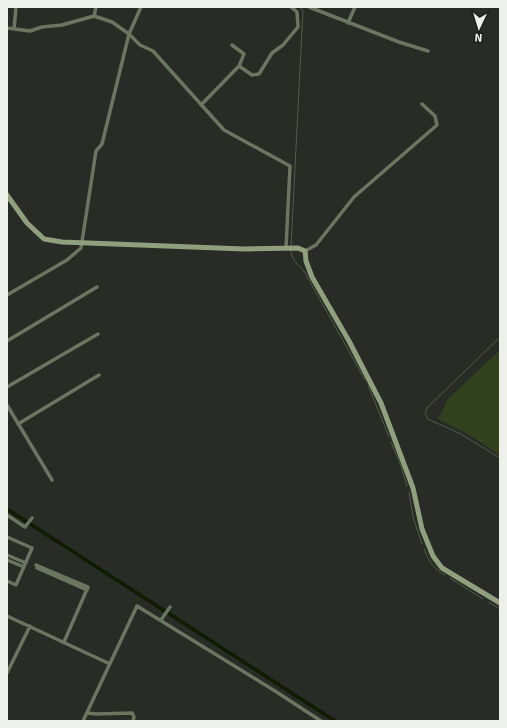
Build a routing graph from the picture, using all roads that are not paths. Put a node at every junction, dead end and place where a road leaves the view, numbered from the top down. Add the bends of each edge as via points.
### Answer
1 (16, 7) edge
2 (96, 7) edge
3 (141, 7) edge
4 (291, 7) edge
5 (309, 7) edge
6 (355, 7) edge
7 (94, 16) junction
8 (348, 23) junction
9 (7, 28) edge
10 (14, 29) junction
11 (129, 34) junction
12 (232, 45) dead end
13 (428, 50) dead end
14 (239, 66) junction
15 (422, 104) dead end
16 (201, 105) junction
17 (7, 195) edge
18 (83, 242) junction
19 (289, 248) junction
20 (305, 251) junction
21 (97, 287) dead end
22 (7, 295) edge
23 (98, 334) dead end
24 (7, 341) edge
25 (99, 375) dead end
26 (7, 386) edge
27 (7, 405) edge
28 (18, 424) junction
29 (52, 480) dead end
30 (7, 515) edge
31 (32, 518) dead end
32 (7, 537) edge
33 (7, 555) edge
34 (7, 560) edge
35 (26, 562) junction
36 (37, 566) dead end
37 (24, 567) junction
38 (7, 581) edge
39 (500, 603) edge
40 (170, 607) dead end
41 (7, 616) edge
42 (161, 620) junction
43 (30, 626) junction
44 (64, 642) junction
45 (110, 664) junction
46 (7, 671) edge
47 (87, 713) junction
48 (83, 721) edge
49 (133, 721) edge
50 (321, 721) edge

1 - 10 street
2 - 7 street
3 - 11 street
4 - 14 street via 297,12 298,27 283,45 272,53 259,74 252,74
5 - 8 street
6 - 8 street
7 - 10 street via 30,31
7 - 11 street via 112,22
8 - 13 street
9 - 10 street
11 - 16 street via 140,45 153,51
11 - 18 street via 102,144 96,150
12 - 14 street via 244,54
14 - 16 street
15 - 20 street via 436,116 437,125 354,197 316,245
16 - 19 street via 224,130 290,166
17 - 18 street via 27,223 44,239
18 - 19 street via 237,249
18 - 22 street via 81,248 67,260
19 - 20 street
20 - 39 street via 312,277 381,403 413,488 422,529 432,556 442,568
21 - 24 street
23 - 26 street
25 - 28 street
27 - 28 street
28 - 29 street
30 - 31 street via 25,527
32 - 35 street via 32,548
33 - 35 street
34 - 37 street
35 - 37 street
36 - 44 street via 88,587
37 - 38 street via 16,585
40 - 42 street
41 - 43 street
42 - 45 street via 137,606
42 - 50 street
43 - 44 street
43 - 46 street
44 - 45 street
45 - 47 street
47 - 48 street
47 - 49 street via 132,713

